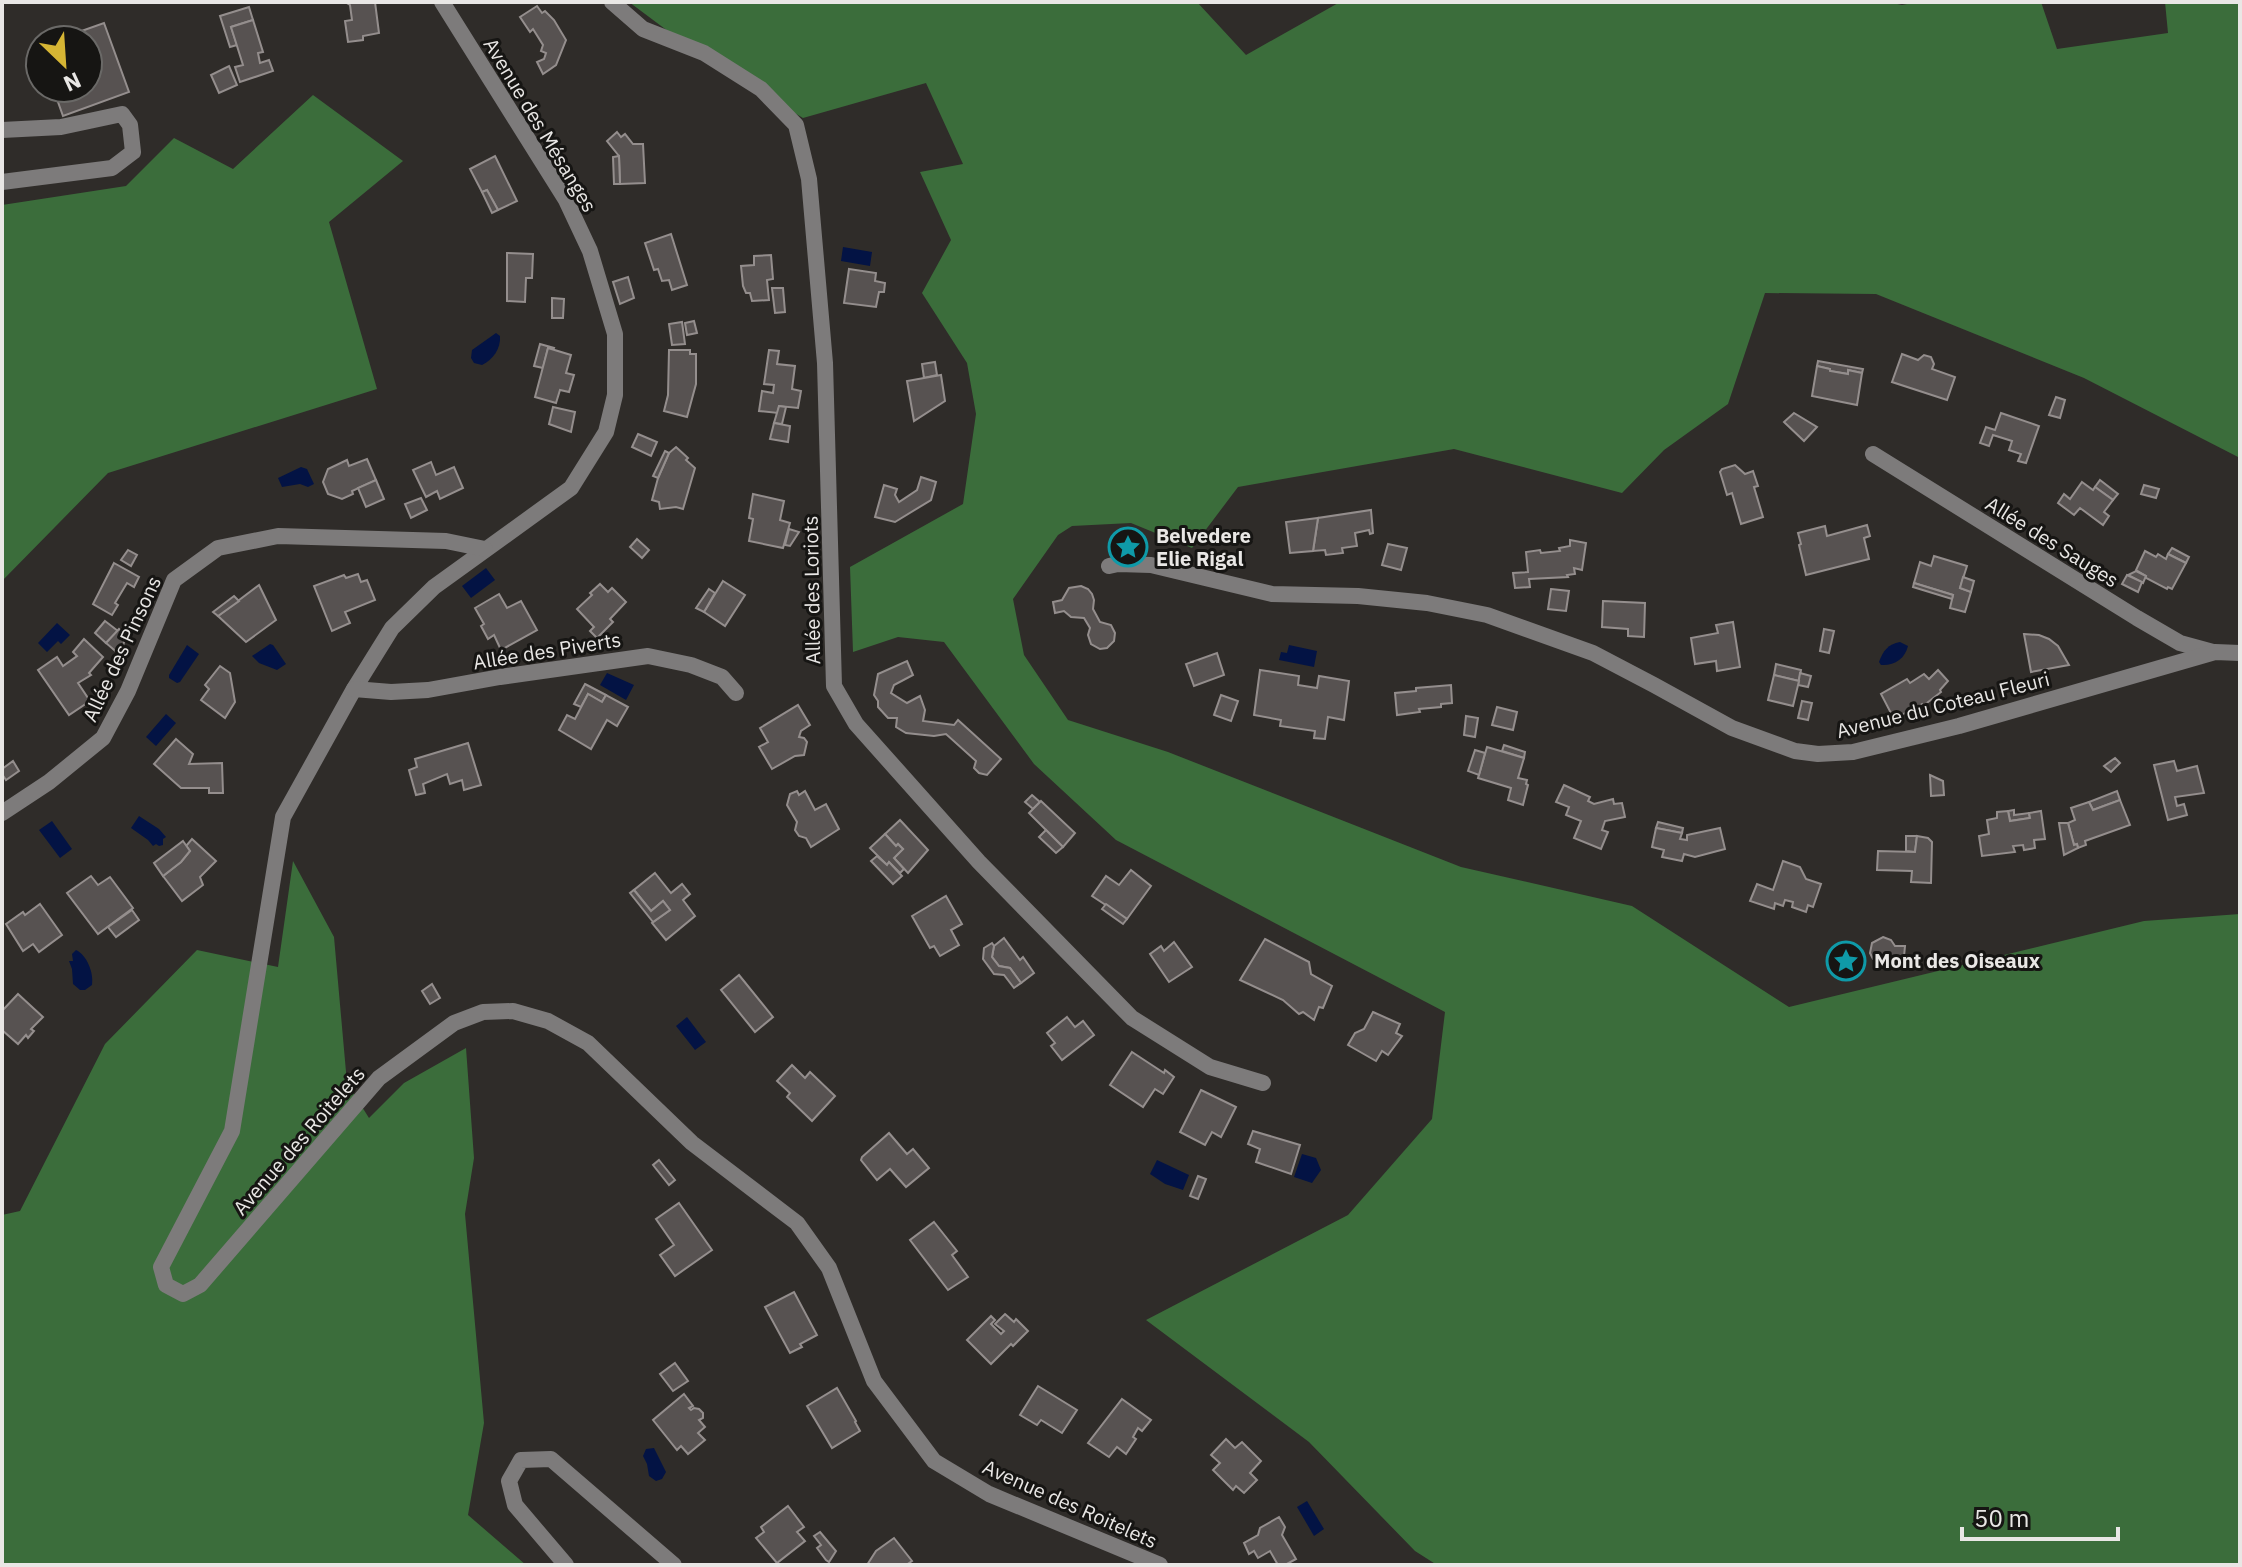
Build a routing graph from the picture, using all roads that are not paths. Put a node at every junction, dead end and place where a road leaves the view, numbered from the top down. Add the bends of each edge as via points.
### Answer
1 (442, 2) edge
2 (612, 2) edge
3 (2, 130) edge
4 (2, 182) edge
5 (1873, 454) dead end
6 (485, 549) junction
7 (1109, 566) dead end
8 (2215, 652) junction
9 (2240, 653) edge
10 (354, 689) junction
11 (736, 693) dead end
12 (2, 813) edge
13 (1263, 1083) dead end
14 (566, 1565) edge
15 (674, 1565) edge
16 (1160, 1565) edge

1 - 6 street, Avenue des Mésanges via 566,200 590,251 615,334 615,395 606,432 571,488
2 - 13 street, Allée des Loriots via 643,29 704,53 761,89 796,125 809,179 825,363 834,686 856,724 979,862 1132,1018 1210,1067
3 - 4 street via 61,127 122,114 130,125 133,152 112,168
5 - 8 street, Allée des Sauges via 2180,643
6 - 10 street, Avenue des Roitelets via 434,587 392,628
6 - 12 street, Allée des Pinsons via 446,541 278,536 218,548 174,580 103,738
7 - 8 street, Avenue du Coteau Fleuri via 1151,565 1272,594 1358,596 1487,615 1593,653 1732,728 1818,754 1853,752 1959,726
8 - 9 street, Avenue du Coteau Fleuri
10 - 11 street, Allée des Piverts via 428,690 648,656 722,677
10 - 16 street, Avenue des Roitelets via 283,817 232,1131 161,1267 166,1285 183,1294 200,1285 379,1078 454,1023 483,1012 513,1011 548,1021 588,1043 692,1143 797,1223 829,1268 874,1381 934,1461 989,1494
14 - 15 street via 515,1505 509,1481 521,1460 551,1459

